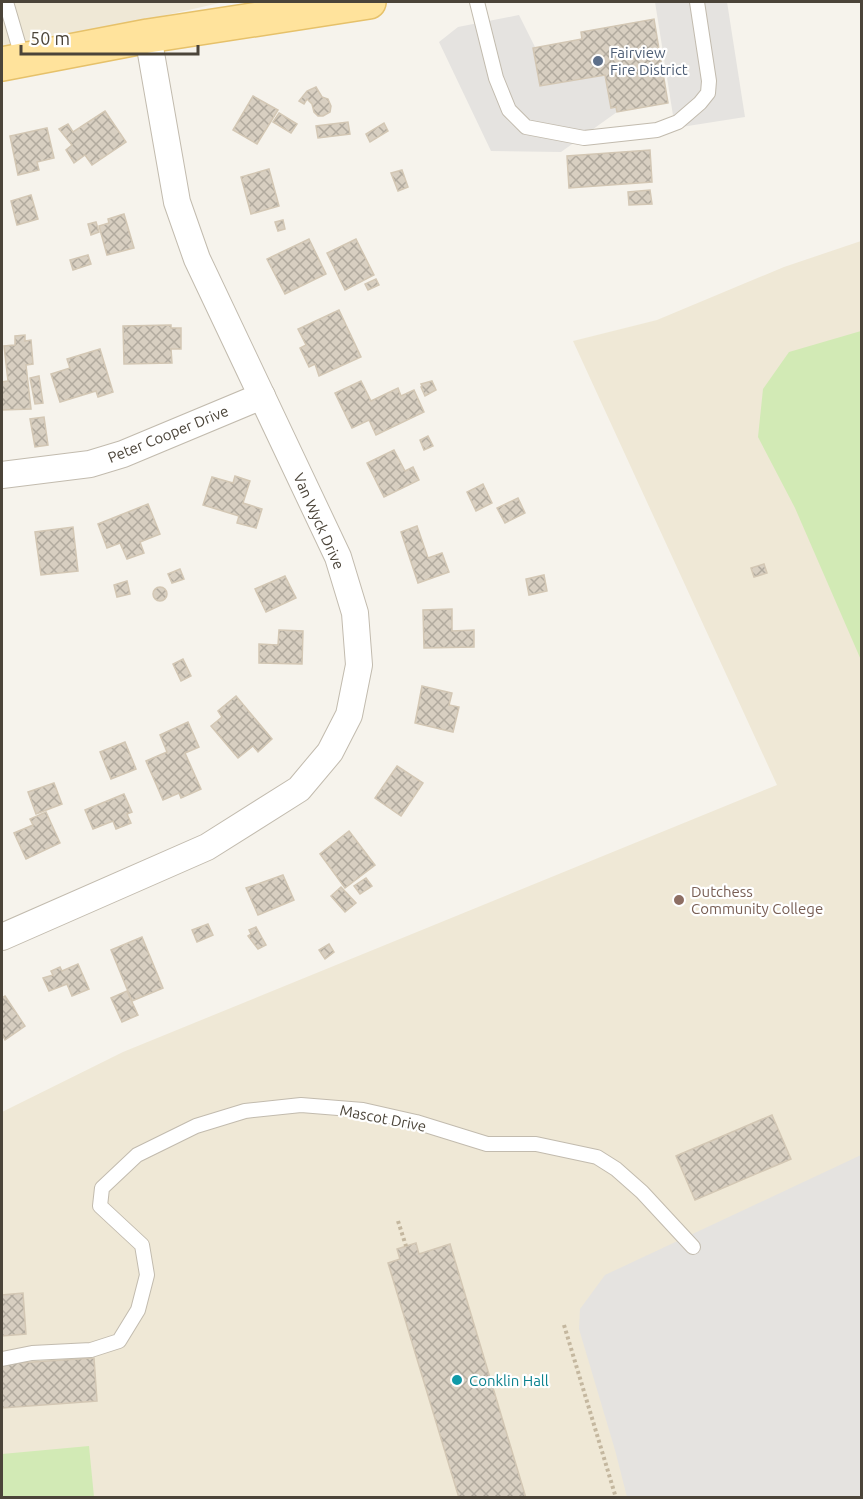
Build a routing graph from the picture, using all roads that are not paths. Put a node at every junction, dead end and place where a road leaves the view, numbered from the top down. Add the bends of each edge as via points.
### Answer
1 (6, 2) edge
2 (369, 2) edge
3 (477, 2) edge
4 (697, 2) edge
5 (148, 36) junction
6 (12, 62) edge
7 (262, 396) junction
8 (2, 475) edge
9 (2, 937) edge
10 (693, 1247) dead end
11 (2, 1359) edge

1 - 6 lane
2 - 5 main road
3 - 4 lane via 496,78 509,110 526,127 584,138 657,130 678,122 700,103 708,93 709,81
5 - 6 main road
5 - 7 street, Van Wyck Drive via 177,202 197,259
7 - 8 street, Peter Cooper Drive via 123,454 90,464
7 - 9 street, Van Wyck Drive via 338,557 355,613 359,665 350,715 330,752 290,795 207,847
10 - 11 lane, Mascot Drive via 642,1192 597,1157 536,1144 487,1144 363,1110 301,1105 245,1111 196,1126 137,1155 102,1188 100,1206 142,1245 147,1275 138,1310 119,1341 92,1350

